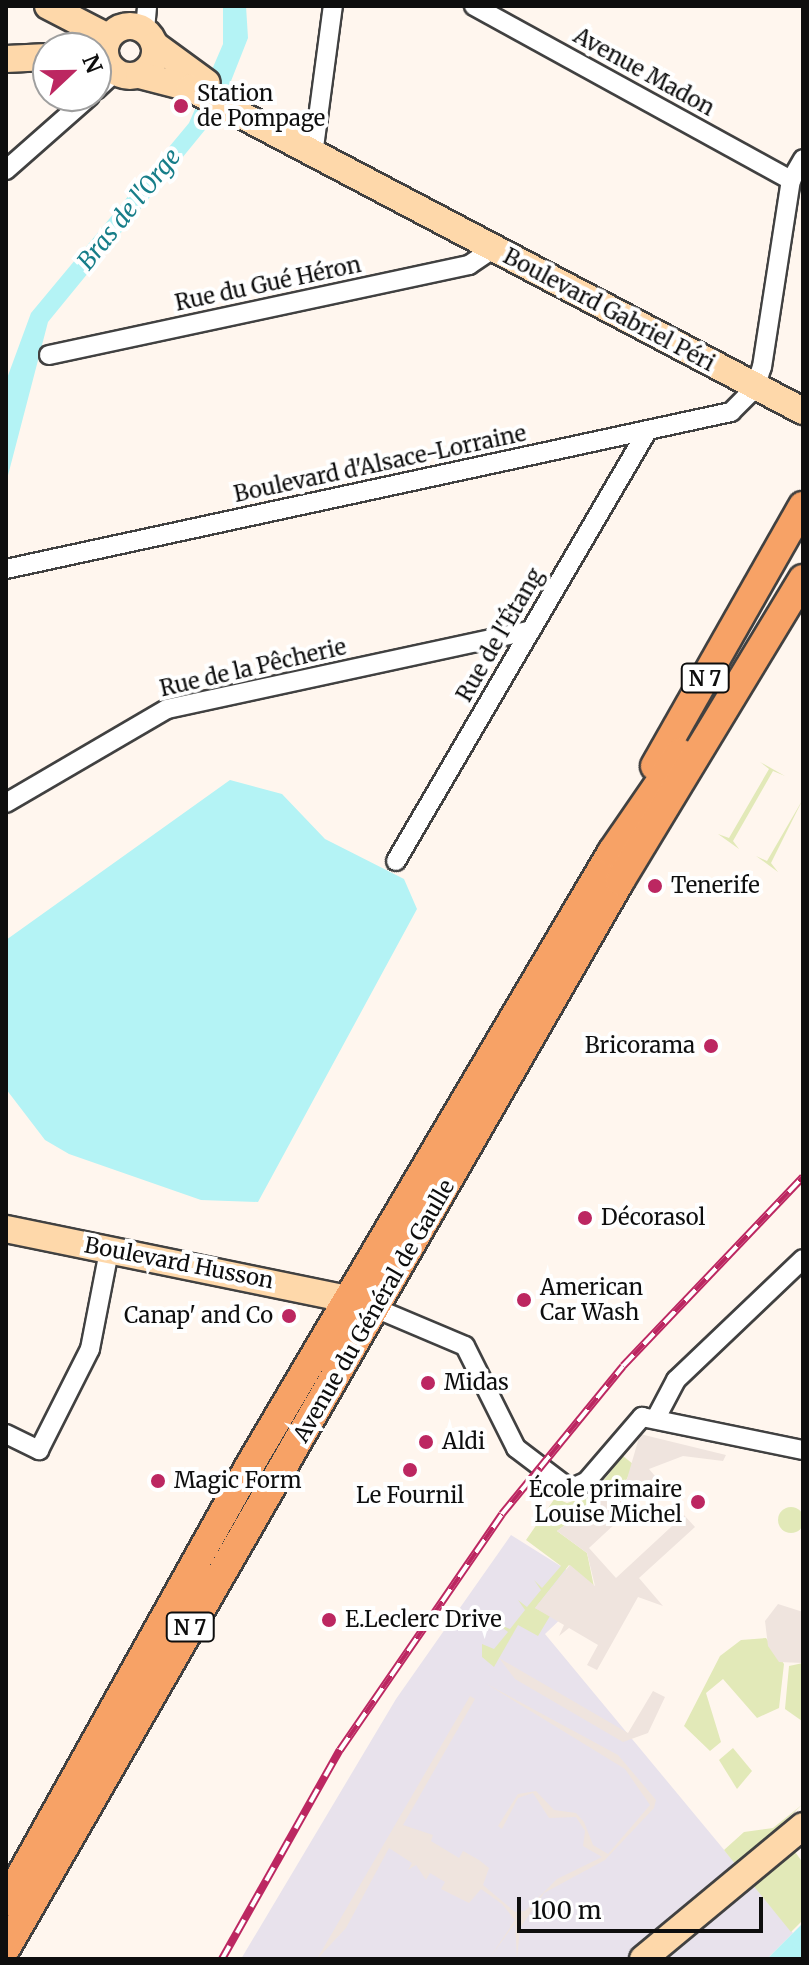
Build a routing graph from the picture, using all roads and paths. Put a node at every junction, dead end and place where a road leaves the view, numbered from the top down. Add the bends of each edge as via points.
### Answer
1 (48, 6) edge
2 (333, 6) edge
3 (474, 6) edge
4 (149, 27) edge
5 (80, 32) edge
6 (32, 58) edge
7 (112, 58) edge
8 (6, 59) edge
9 (202, 88) junction
10 (72, 112) edge
11 (316, 148) junction
12 (803, 159) edge
13 (6, 170) edge
14 (791, 180) junction
15 (493, 249) junction
16 (49, 355) dead end
17 (755, 388) junction
18 (803, 411) edge
19 (646, 433) junction
20 (803, 506) edge
21 (803, 541) edge
22 (6, 569) edge
23 (803, 579) edge
24 (531, 630) junction
25 (685, 746) junction
26 (6, 803) edge
27 (612, 852) junction
28 (396, 861) dead end
29 (620, 881) junction
30 (6, 1229) edge
31 (109, 1251) junction
32 (803, 1259) edge
33 (364, 1304) junction
34 (656, 1418) junction
35 (6, 1434) edge
36 (803, 1450) edge
37 (803, 1826) edge
38 (6, 1902) edge
39 (6, 1948) edge
40 (643, 1959) edge

1 - 5 main road, Boulevard Gabriel Péri
2 - 11 street
3 - 14 street, Avenue Madon
4 - 7 main road via 121,26
4 - 7 main road via 153,60
4 - 9 main road, Boulevard Gabriel Péri
6 - 8 main road
7 - 9 main road, Boulevard Gabriel Péri
9 - 11 main road, Boulevard Gabriel Péri
10 - 13 street
11 - 15 main road, Boulevard Gabriel Péri
12 - 14 street
14 - 17 street
15 - 16 street, Rue du Gué Héron via 469,265
15 - 17 main road, Boulevard Gabriel Péri
17 - 18 main road, Boulevard Gabriel Péri
17 - 19 street, Boulevard d'Alsace-Lorraine via 724,415
19 - 22 street, Boulevard d'Alsace-Lorraine
19 - 24 street, Rue de l'Étang
20 - 27 main road, Avenue du Général de Gaulle / N 7
21 - 25 main road, Avenue du Général de Gaulle / N 7
23 - 29 main road, Avenue du Général de Gaulle / N 7
24 - 26 street, Rue de la Pêcherie via 167,709
24 - 28 street, Rue de l'Étang
25 - 27 main road, Avenue du Général de Gaulle / N 7
25 - 29 main road, Avenue du Général de Gaulle / N 7
27 - 33 main road, Avenue du Général de Gaulle / N 7
29 - 33 main road, Avenue du Général de Gaulle / N 7
30 - 31 main road, Boulevard Husson
31 - 33 main road, Boulevard Husson
31 - 35 street via 90,1349 39,1450
32 - 34 street via 676,1380
33 - 34 street via 465,1346 516,1448 570,1489 586,1482 637,1420
33 - 38 main road, Avenue du Général de Gaulle / N 7 via 250,1465
33 - 39 main road, Avenue du Général de Gaulle / N 7
34 - 36 street via 757,1446
37 - 40 main road

